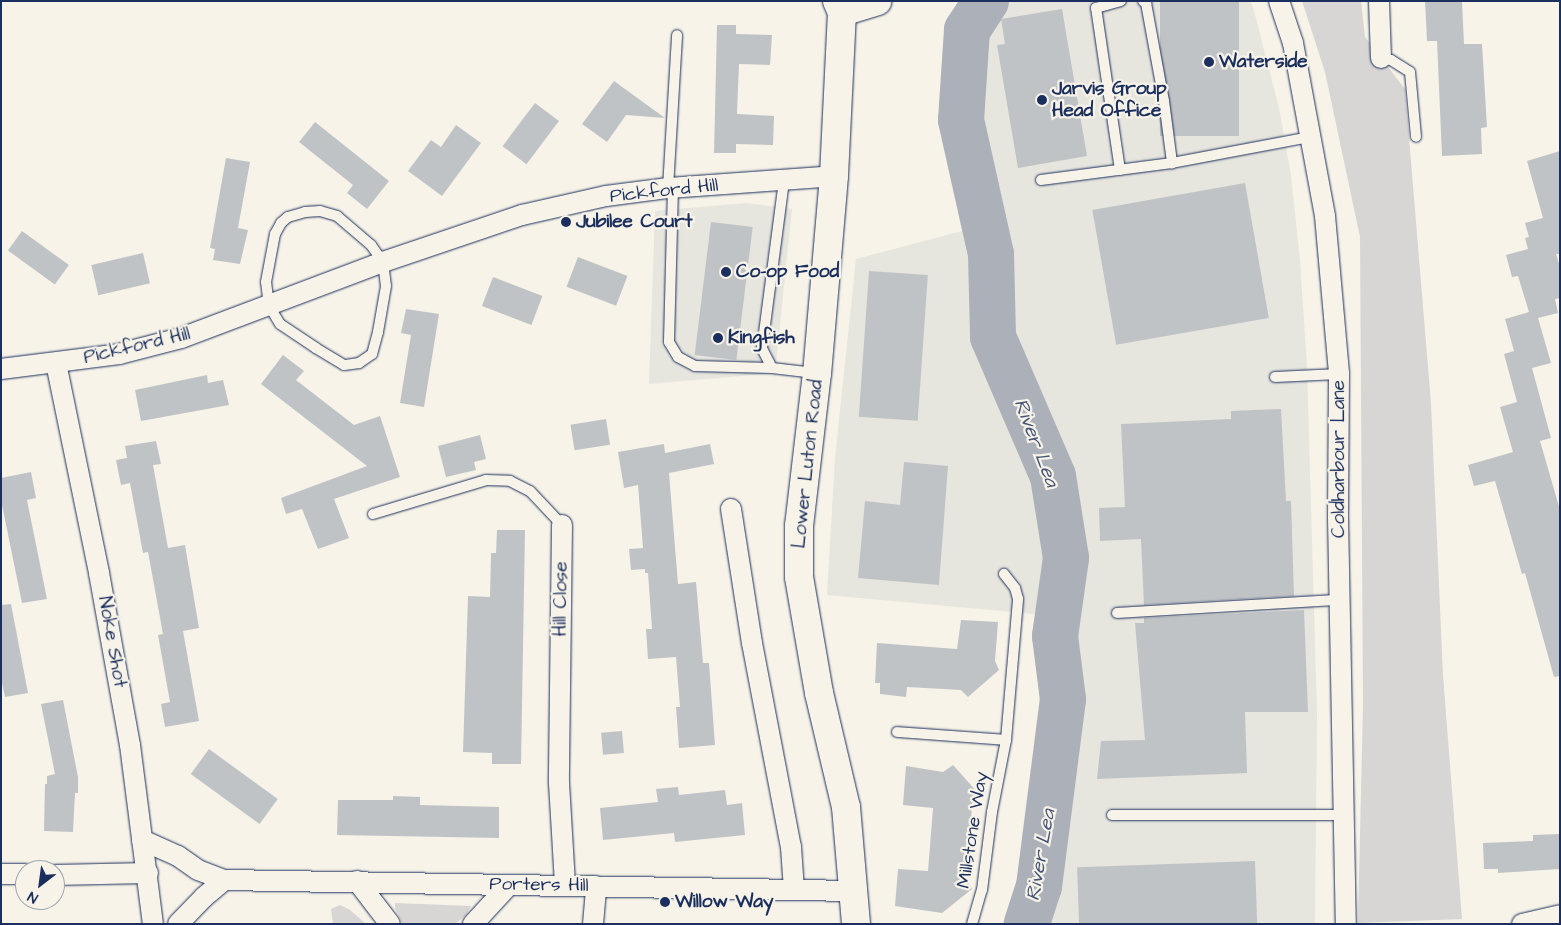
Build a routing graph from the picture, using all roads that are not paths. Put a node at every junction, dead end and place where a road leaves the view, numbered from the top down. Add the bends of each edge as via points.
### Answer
1 (877, 1) edge
2 (1121, 1) edge
3 (1143, 1) edge
4 (1279, 1) edge
5 (1379, 1) edge
6 (840, 6) edge
7 (677, 35) dead end
8 (1381, 58) joint
9 (1310, 137) junction
10 (1416, 137) dead end
11 (1172, 163) junction
12 (1120, 170) junction
13 (834, 176) junction
14 (784, 180) junction
15 (1041, 180) dead end
16 (670, 188) junction
17 (383, 262) junction
18 (269, 306) junction
19 (56, 363) junction
20 (772, 368) junction
21 (1, 370) edge
22 (817, 373) junction
23 (1339, 374) junction
24 (1275, 377) dead end
25 (731, 509) dead end
26 (373, 514) dead end
27 (562, 525) joint
28 (1004, 574) dead end
29 (1340, 600) junction
30 (1117, 613) dead end
31 (897, 732) dead end
32 (1006, 740) junction
33 (1112, 815) dead end
34 (1344, 815) junction
35 (142, 840) junction
36 (148, 873) junction
37 (1, 874) edge
38 (15, 874) edge
39 (65, 875) edge
40 (224, 880) junction
41 (357, 881) junction
42 (509, 885) junction
43 (565, 885) junction
44 (596, 886) junction
45 (794, 890) junction
46 (855, 892) junction
47 (1560, 915) edge
48 (1532, 923) edge
49 (152, 924) edge
50 (178, 924) edge
51 (390, 924) edge
52 (474, 924) edge
53 (593, 924) edge
54 (856, 924) edge
55 (972, 924) edge
56 (1346, 924) edge

1 - 6 main road
2 - 12 lane via 1096,8
3 - 11 lane via 1146,3 1164,100
4 - 9 street, Coldharbour Lane via 1294,43
5 - 8 street
6 - 13 main road, Lower Luton Road
7 - 16 lane
8 - 10 lane via 1391,60 1410,72
9 - 11 lane
9 - 23 street, Coldharbour Lane via 1325,216
11 - 12 lane
12 - 15 lane
13 - 14 street, Pickford Hill
13 - 22 main road, Lower Luton Road
14 - 16 street, Pickford Hill
14 - 20 lane via 762,348
16 - 17 street, Pickford Hill via 606,196 522,215
16 - 20 lane via 669,342 678,357 695,366
17 - 18 street, Pickford Hill
17 - 18 lane via 371,245 337,216 320,211 288,217 275,234 266,282
17 - 18 lane via 386,286 378,332 372,354 359,363 344,366 280,324
18 - 19 street, Pickford Hill via 172,340 119,354
19 - 21 street, Pickford Hill
19 - 35 street, Noke Shot via 101,583 130,745
20 - 22 lane
22 - 46 main road, Lower Luton Road via 799,526 799,577 819,693 846,808
23 - 24 lane
23 - 29 street, Coldharbour Lane
25 - 45 street via 752,643 791,847
26 - 27 lane, Hill Close via 486,480 510,481 530,491
27 - 43 street, Hill Close via 559,783
28 - 32 lane, Millstone Way via 1015,588 1018,599
29 - 30 lane
29 - 34 street, Coldharbour Lane
31 - 32 lane
32 - 55 lane, Millstone Way via 982,890
33 - 34 lane
34 - 56 street, Coldharbour Lane
35 - 36 street, Noke Shot
35 - 40 street, Porters Hill
36 - 39 street
36 - 49 street, Noke Shot
37 - 38 street
40 - 41 street, Porters Hill
40 - 50 street
41 - 42 street, Porters Hill
41 - 51 street
42 - 43 street, Porters Hill
42 - 52 street
43 - 44 street, Porters Hill
44 - 45 street, Porters Hill
44 - 53 street
45 - 46 street, Porters Hill
46 - 54 main road, Lower Luton Road
47 - 48 street

